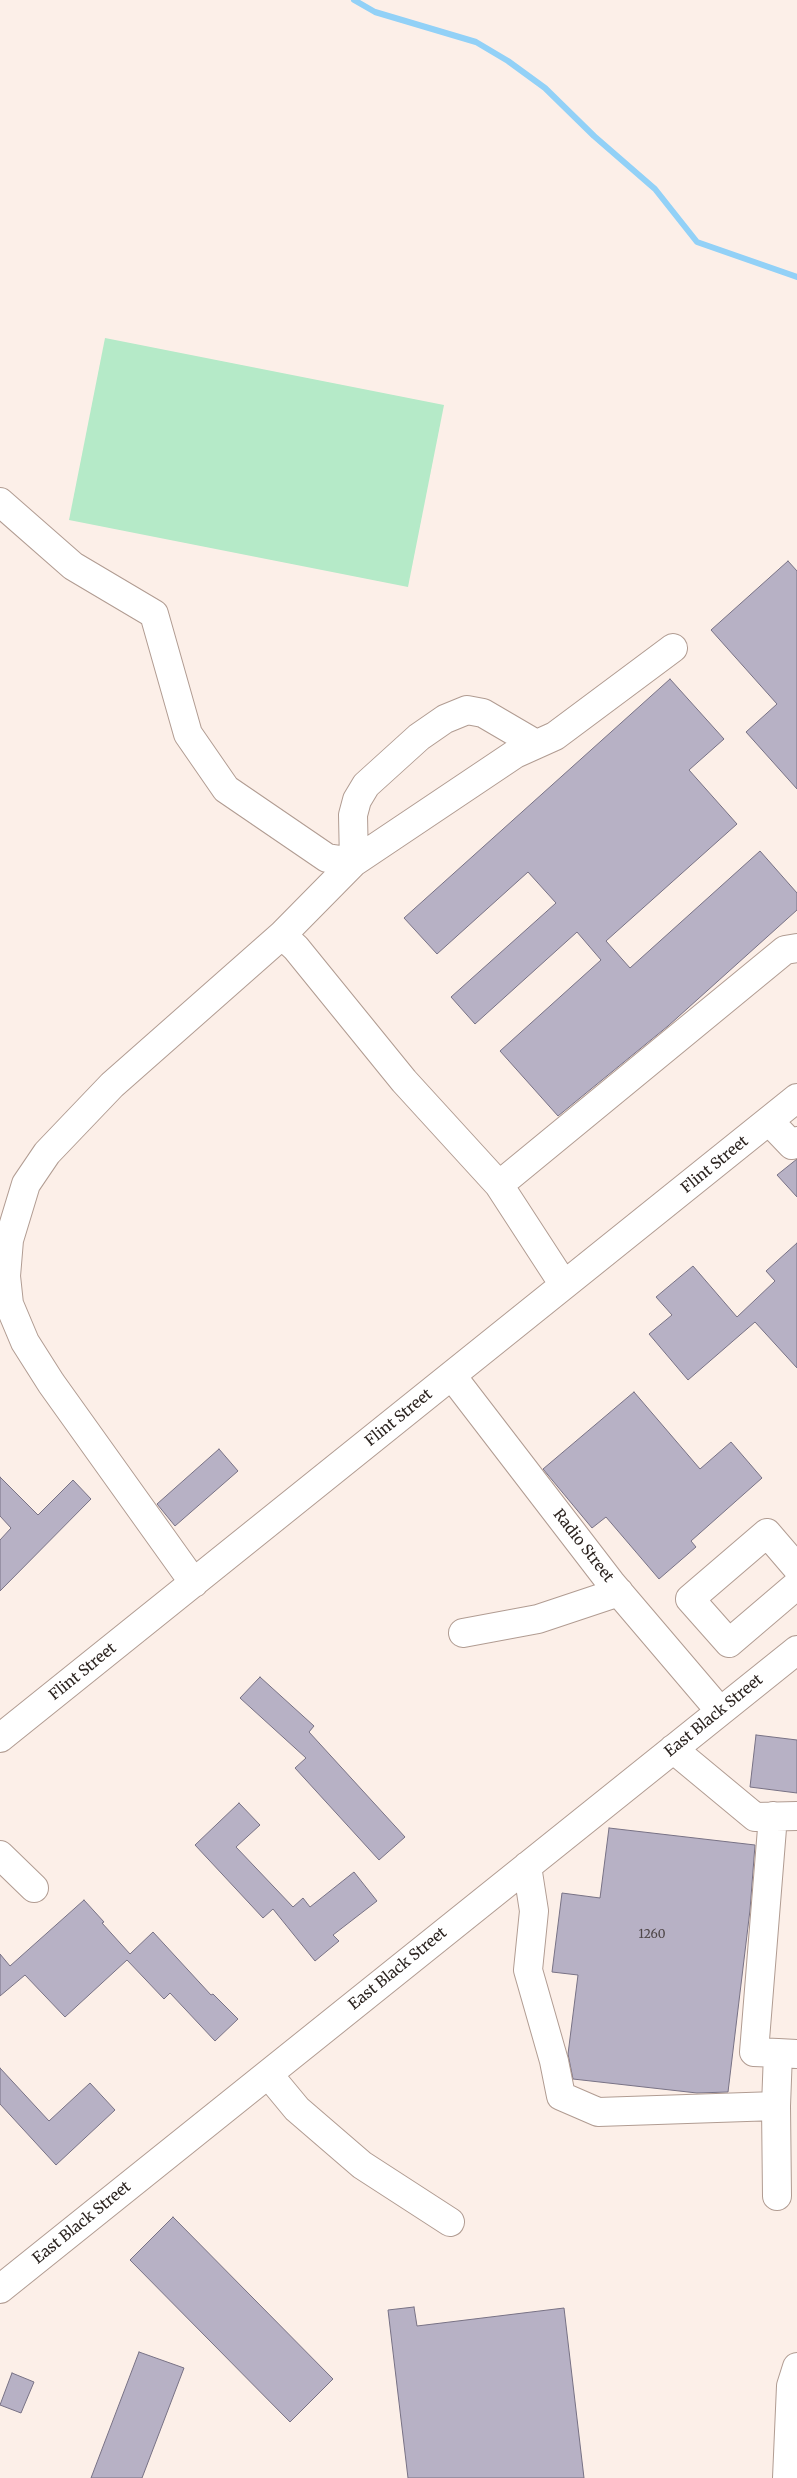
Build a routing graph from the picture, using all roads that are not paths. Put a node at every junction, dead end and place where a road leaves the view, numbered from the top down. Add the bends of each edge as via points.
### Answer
1 (0, 502) edge
2 (673, 648) dead end
3 (536, 744) junction
4 (354, 862) junction
5 (282, 935) junction
6 (797, 948) edge
7 (797, 1098) edge
8 (769, 1121) junction
9 (797, 1141) edge
10 (499, 1185) junction
11 (564, 1285) junction
12 (452, 1376) junction
13 (797, 1568) edge
14 (194, 1582) junction
15 (797, 1585) edge
16 (619, 1592) junction
17 (463, 1633) dead end
18 (797, 1650) edge
19 (720, 1711) junction
20 (0, 1738) edge
21 (674, 1749) junction
22 (785, 1816) edge
23 (0, 1855) edge
24 (527, 1866) junction
25 (34, 1888) dead end
26 (788, 2054) edge
27 (268, 2074) junction
28 (776, 2106) junction
29 (777, 2196) dead end
30 (450, 2222) dead end
31 (0, 2289) edge
32 (797, 2367) edge
33 (787, 2478) edge

1 - 4 street via 73,566 154,614 188,734 226,790 327,858
2 - 3 street via 555,736
3 - 4 street via 514,754
3 - 4 street via 482,713 468,710 444,719 366,785 353,815
4 - 5 street
5 - 10 street via 404,1081
5 - 14 street via 112,1085 47,1153 26,1184 8,1240 6,1276 9,1304 25,1342
6 - 10 street via 785,950
7 - 8 street, Flint Street
8 - 9 street via 792,1145
8 - 11 street, Flint Street
10 - 11 street
11 - 12 street, Flint Street
12 - 14 street, Flint Street
12 - 16 street, Radio Street
13 - 15 street via 767,1533 690,1599 729,1643
14 - 20 street, Flint Street
16 - 17 street via 538,1619
16 - 19 street, Radio Street
18 - 19 street, East Black Street
19 - 21 street, East Black Street
21 - 22 street via 755,1817
21 - 24 street, East Black Street
22 - 26 street via 754,2052
23 - 25 street
24 - 27 street, East Black Street
24 - 28 street via 534,1911 528,1970 561,2096 598,2112
26 - 28 street
27 - 30 street via 297,2109 362,2165
27 - 31 street, East Black Street
28 - 29 street
32 - 33 street via 791,2386

